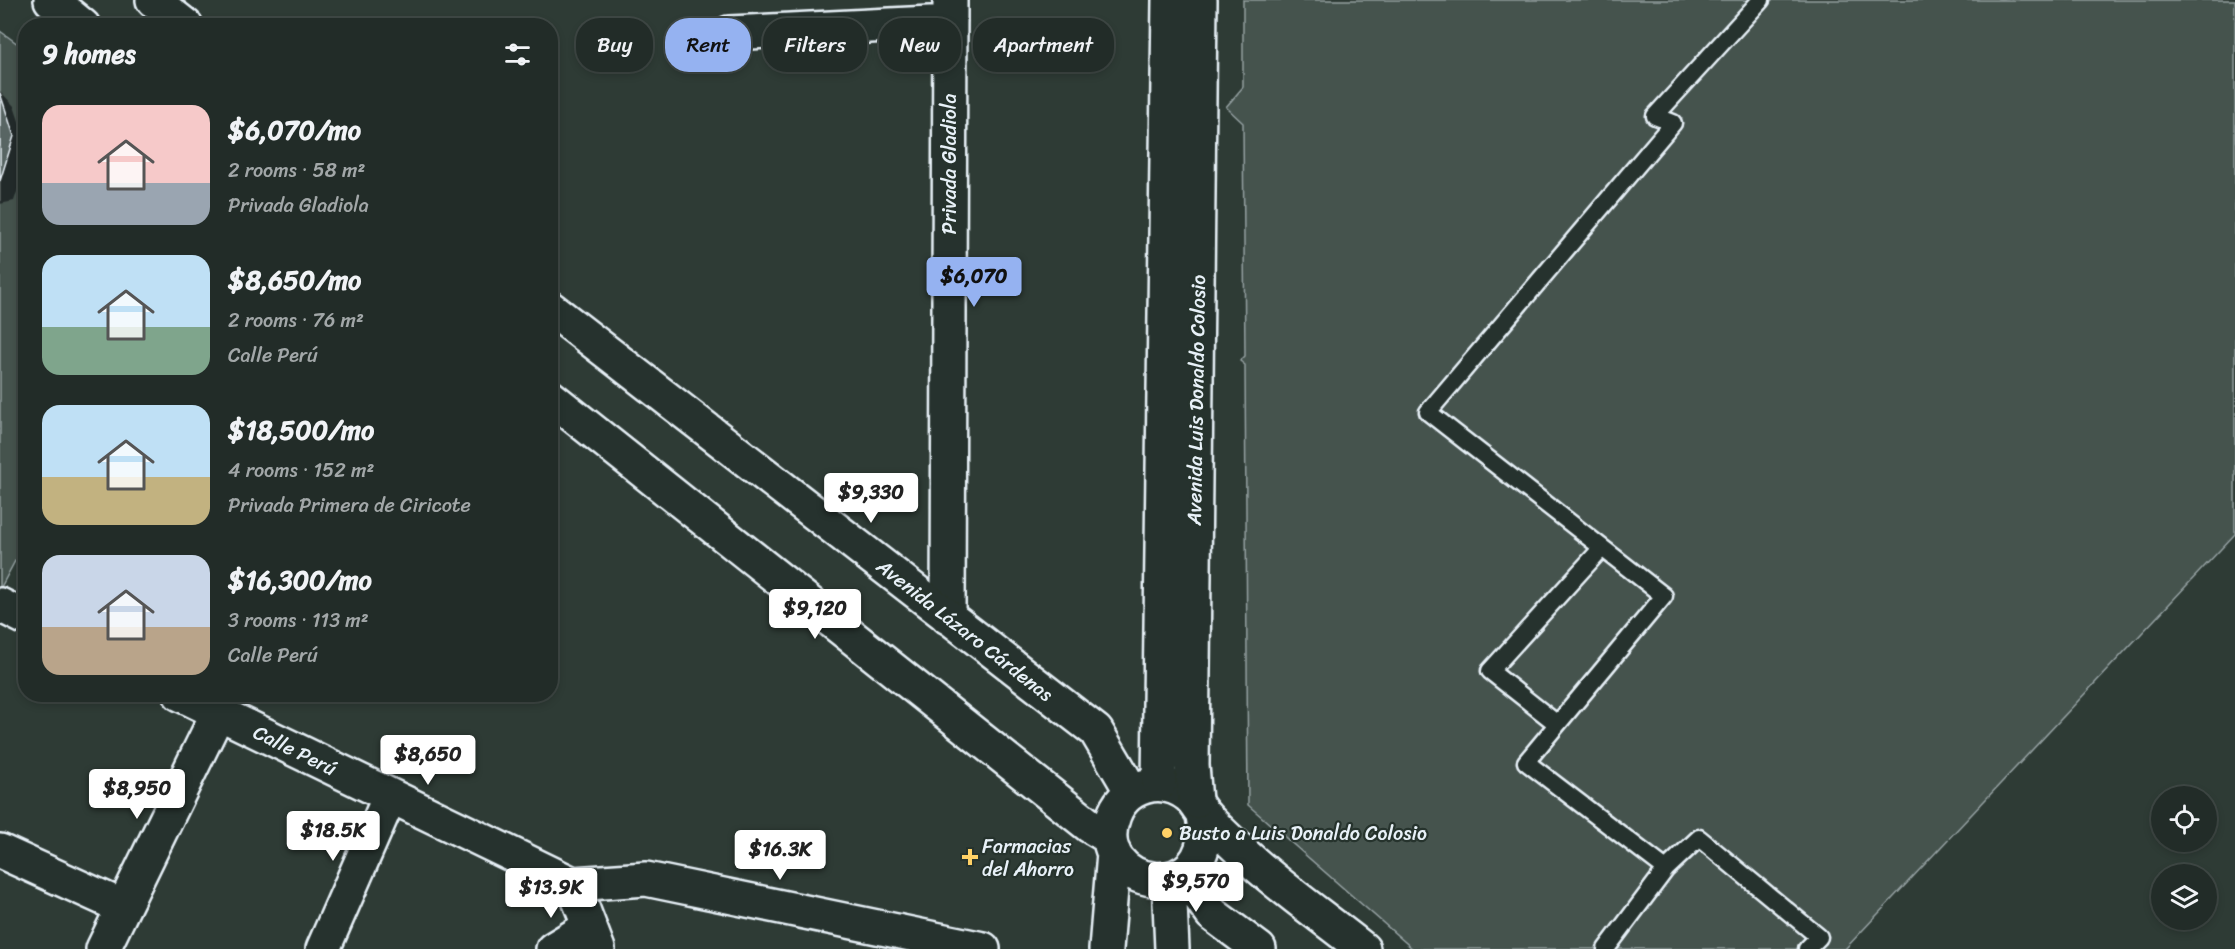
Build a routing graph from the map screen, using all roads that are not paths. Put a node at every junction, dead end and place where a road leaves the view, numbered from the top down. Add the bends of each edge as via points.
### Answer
1 (51, 0) edge
2 (153, 0) edge
3 (1169, 0) edge
4 (1200, 0) edge
5 (1761, 0) edge
6 (950, 11) edge
7 (73, 18) edge
8 (176, 18) edge
9 (751, 31) edge
10 (558, 314) edge
11 (558, 403) edge
12 (1601, 549) junction
13 (0, 605) edge
14 (18, 614) edge
15 (948, 617) junction
16 (196, 702) edge
17 (218, 713) junction
18 (1556, 723) junction
19 (1146, 788) junction
20 (390, 796) junction
21 (1199, 808) junction
22 (1112, 845) junction
23 (0, 851) edge
24 (1666, 870) junction
25 (1176, 876) junction
26 (573, 884) junction
27 (123, 907) junction
28 (594, 938) edge
29 (103, 949) edge
30 (322, 949) edge
31 (553, 949) edge
32 (983, 949) edge
33 (1106, 949) edge
34 (1172, 949) edge
35 (1259, 949) edge
36 (1363, 949) edge
37 (1606, 949) edge
38 (1807, 949) edge

1 - 7 main road
2 - 8 main road
3 - 19 main road
4 - 21 main road, Avenida Luis Donaldo Colosio via 1192,765
5 - 12 lane via 1655,116 1673,123 1428,412
6 - 9 main road
6 - 15 main road, Privada Gladiola
10 - 15 main road, Avenida Lázaro Cárdenas
11 - 22 main road
12 - 18 lane via 1664,596
12 - 18 lane via 1490,671
13 - 14 main road
15 - 19 main road, Avenida Lázaro Cárdenas via 1096,731
16 - 17 main road, Calle Perú
17 - 20 main road, Calle Perú
17 - 27 main road
18 - 24 lane via 1526,762
19 - 21 main road via 1173,786
19 - 22 main road via 1116,808 1111,823
20 - 26 main road, Calle Perú
20 - 30 main road
21 - 25 main road via 1206,831 1204,848 1196,862
21 - 36 main road via 1244,854
22 - 25 main road via 1123,866 1137,876 1153,881
22 - 33 main road
23 - 27 main road
24 - 37 lane
24 - 38 lane via 1699,838 1819,937
25 - 34 main road
25 - 35 main road via 1212,914
26 - 28 main road
26 - 32 main road, Calle Perú via 646,879
27 - 29 main road
28 - 31 main road

